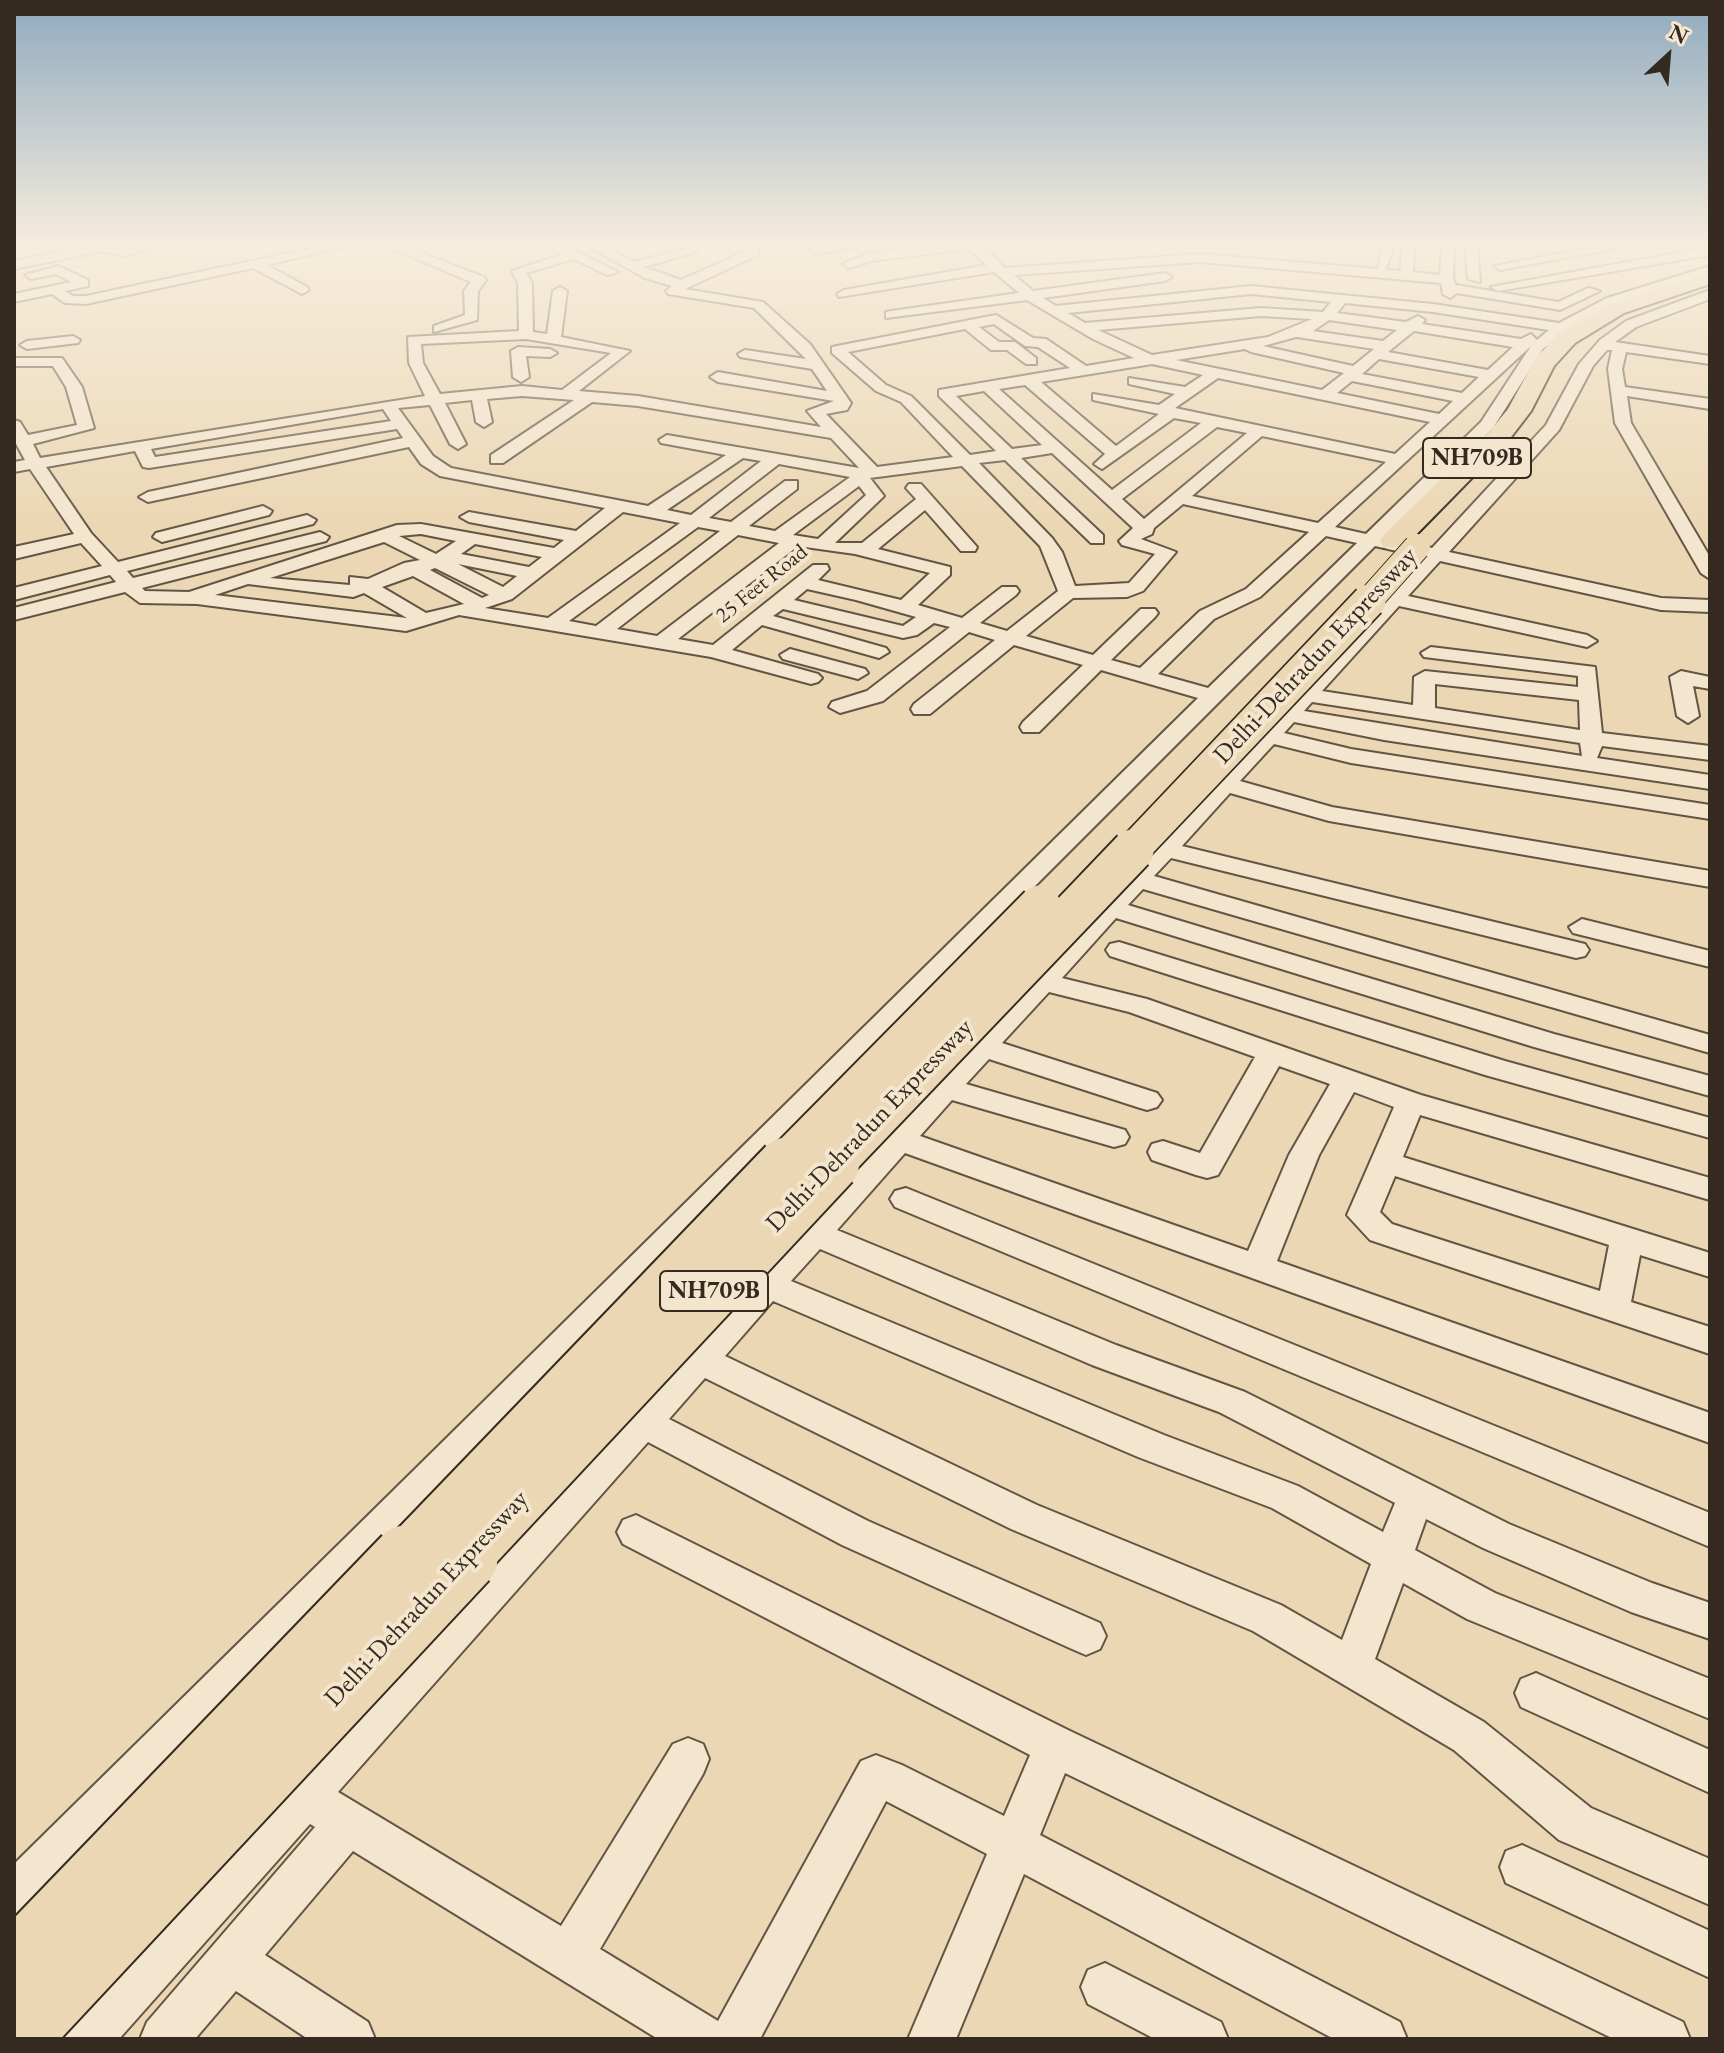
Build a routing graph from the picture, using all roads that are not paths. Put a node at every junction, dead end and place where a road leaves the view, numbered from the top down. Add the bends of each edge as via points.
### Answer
1 (73, 340) dead end
2 (413, 340) joint
3 (417, 340) edge
4 (568, 340) edge
5 (797, 340) edge
6 (886, 340) edge
7 (987, 340) edge
8 (1025, 340) edge
9 (1114, 340) edge
10 (1132, 340) edge
11 (1170, 340) edge
12 (1203, 340) edge
13 (1232, 340) edge
14 (1274, 340) edge
15 (1392, 340) edge
16 (1447, 340) edge
17 (1530, 340) edge
18 (1538, 340) edge
19 (1567, 340) edge
20 (1591, 340) edge
21 (1636, 340) edge
22 (1270, 341) joint
23 (1240, 345) junction
24 (14, 346) edge
25 (1623, 348) junction
26 (1217, 349) junction
27 (1191, 353) junction
28 (745, 354) dead end
29 (1156, 358) junction
30 (1710, 360) edge
31 (14, 362) edge
32 (610, 362) junction
33 (816, 365) junction
34 (734, 367) dead end
35 (1497, 369) junction
36 (1076, 372) junction
37 (1214, 374) junction
38 (1050, 376) junction
39 (521, 377) dead end
40 (718, 377) dead end
41 (1346, 379) junction
42 (825, 380) junction
43 (1029, 380) junction
44 (1134, 381) dead end
45 (986, 385) junction
46 (634, 387) dead end
47 (1618, 390) junction
48 (567, 393) junction
49 (1119, 393) dead end
50 (479, 395) junction
51 (592, 395) junction
52 (1238, 395) dead end
53 (837, 397) junction
54 (1098, 397) junction
55 (436, 398) junction
56 (1177, 400) junction
57 (387, 404) junction
58 (1462, 404) junction
59 (1710, 404) edge
60 (817, 413) junction
61 (1214, 421) junction
62 (484, 422) dead end
63 (1371, 422) dead end
64 (401, 424) junction
65 (1260, 430) junction
66 (1432, 432) junction
67 (18, 433) edge
68 (1144, 433) junction
69 (835, 434) junction
70 (140, 444) junction
71 (458, 444) dead end
72 (1417, 445) junction
73 (418, 447) junction
74 (1056, 448) junction
75 (740, 453) junction
76 (854, 454) junction
77 (1116, 454) junction
78 (1010, 455) junction
79 (497, 459) dead end
80 (775, 459) junction
81 (963, 460) junction
82 (1400, 460) junction
83 (36, 463) junction
84 (14, 467) edge
85 (898, 469) junction
86 (1084, 474) junction
87 (861, 476) junction
88 (280, 482) dead end
89 (791, 485) dead end
90 (148, 497) dead end
91 (1179, 498) junction
92 (1111, 499) junction
93 (926, 500) junction
94 (622, 504) junction
95 (263, 511) dead end
96 (653, 511) junction
97 (469, 517) dead end
98 (307, 520) dead end
99 (693, 520) junction
100 (1710, 523) edge
101 (735, 527) junction
102 (1684, 530) junction
103 (1323, 531) junction
104 (1138, 535) junction
105 (385, 536) junction
106 (85, 537) junction
107 (579, 537) junction
108 (471, 539) junction
109 (786, 539) junction
110 (1097, 539) junction
111 (343, 541) junction
112 (1367, 541) junction
113 (365, 542) junction
114 (1046, 542) junction
115 (968, 547) dead end
116 (839, 548) junction
117 (14, 553) edge
118 (556, 554) junction
119 (1434, 556) junction
120 (314, 558) junction
121 (442, 558) junction
122 (106, 561) junction
123 (415, 569) junction
124 (533, 573) junction
125 (1710, 573) edge
126 (14, 574) edge
127 (390, 578) junction
128 (237, 581) junction
129 (806, 583) junction
130 (128, 585) junction
131 (367, 586) junction
132 (1009, 591) dead end
133 (1068, 592) junction
134 (14, 594) edge
135 (505, 595) junction
136 (184, 597) junction
137 (1395, 599) junction
138 (780, 602) junction
139 (478, 604) junction
140 (1710, 606) edge
141 (905, 607) junction
142 (454, 610) junction
143 (1148, 613) dead end
144 (14, 614) edge
145 (932, 615) junction
146 (758, 618) junction
147 (424, 620) junction
148 (552, 624) junction
149 (966, 624) junction
150 (602, 631) junction
151 (1012, 637) junction
152 (1587, 641) dead end
153 (661, 642) junction
154 (722, 645) junction
155 (879, 652) dead end
156 (1431, 653) dead end
157 (1102, 662) junction
158 (858, 673) dead end
159 (1145, 675) junction
160 (811, 678) dead end
161 (1710, 683) edge
162 (1590, 695) junction
163 (1213, 696) junction
164 (840, 707) dead end
165 (922, 709) dead end
166 (1424, 713) junction
167 (1288, 715) junction
168 (1688, 716) dead end
169 (1031, 727) dead end
170 (1591, 738) junction
171 (1710, 753) edge
172 (1591, 764) junction
173 (1710, 782) edge
174 (1224, 784) junction
175 (1710, 812) edge
176 (1165, 849) junction
177 (1137, 879) junction
178 (1710, 879) edge
179 (1132, 915) junction
180 (1119, 950) dead end
181 (1710, 959) edge
182 (1063, 988) junction
183 (1710, 1044) edge
184 (1272, 1053) junction
185 (1007, 1055) junction
186 (1347, 1079) junction
187 (1710, 1086) edge
188 (964, 1094) junction
189 (1147, 1100) dead end
190 (1411, 1102) junction
191 (1710, 1128) edge
192 (1114, 1137) dead end
193 (923, 1148) junction
194 (1163, 1152) dead end
195 (1385, 1162) junction
196 (1710, 1189) edge
197 (906, 1199) dead end
198 (1627, 1238) junction
199 (834, 1242) junction
200 (1710, 1265) edge
201 (1257, 1269) junction
202 (787, 1293) junction
203 (1613, 1309) junction
204 (1710, 1341) edge
205 (721, 1370) junction
206 (1710, 1428) edge
207 (662, 1432) junction
208 (1416, 1496) junction
209 (1710, 1530) edge
210 (636, 1532) dead end
211 (1395, 1558) junction
212 (1710, 1621) edge
213 (1086, 1636) dead end
214 (1352, 1667) junction
215 (1536, 1693) dead end
216 (1710, 1699) edge
217 (1055, 1746) junction
218 (688, 1759) dead end
219 (1710, 1772) edge
220 (306, 1797) junction
221 (348, 1822) junction
222 (1015, 1845) junction
223 (1522, 1867) dead end
224 (1710, 1882) edge
225 (14, 1896) edge
226 (1710, 1955) edge
227 (569, 1957) junction
228 (231, 1960) junction
229 (14, 1965) edge
230 (1105, 1987) dead end
231 (1183, 2034) edge
232 (178, 2035) edge
233 (16, 2039) edge
234 (87, 2039) edge
235 (351, 2039) edge
236 (703, 2039) edge
237 (734, 2039) edge
238 (932, 2039) edge
239 (1383, 2039) edge
240 (1666, 2039) edge

1 - 24 street
2 - 3 street
2 - 55 street via 416,363
4 - 32 street via 623,351
5 - 33 street
6 - 81 street via 837,350 881,388 906,399
7 - 38 street via 996,347 1010,345
8 - 36 street via 1041,342
9 - 29 street
10 - 29 street
11 - 27 street
12 - 26 street
13 - 23 street
14 - 22 street
15 - 41 street
16 - 35 street
17 - 35 street
18 - 112 street via 1487,425
19 - 229 highway, Delhi-Dehradun Expressway / NH709B, bridge via 1544,363 1499,436 792,1157
20 - 233 highway, Delhi-Dehradun Expressway / NH709B, bridge via 1564,366 1520,440 825,1172
21 - 25 street
22 - 23 street
23 - 26 street
23 - 41 street
25 - 30 street
25 - 47 street
25 - 119 street via 1586,364 1553,427
26 - 27 street
27 - 29 street
27 - 41 street
28 - 33 street
29 - 36 street
29 - 37 street
31 - 67 street via 57,361 74,387 86,428
32 - 39 street via 523,349 518,352
32 - 48 street
33 - 42 street
34 - 42 street
35 - 58 street
36 - 38 street
36 - 54 street
37 - 41 street
37 - 56 street
38 - 43 street
40 - 53 street
41 - 58 street
41 - 58 street
42 - 53 street
43 - 45 street
43 - 77 street
44 - 56 street
45 - 74 street
45 - 78 street via 944,393
46 - 60 street
47 - 59 street
47 - 102 street via 1623,423
48 - 50 street
48 - 51 street
49 - 56 street
50 - 55 street
50 - 62 street
51 - 69 street
51 - 79 street
52 - 56 street
53 - 60 street via 841,407
54 - 56 street
54 - 68 street
55 - 57 street
55 - 71 street
56 - 61 street
56 - 68 street
56 - 72 street
57 - 64 street
57 - 70 street
58 - 66 street
60 - 69 street
61 - 65 street
61 - 92 street
63 - 66 street
64 - 70 street via 153,463 146,461
64 - 73 street
65 - 82 street
65 - 91 street
66 - 72 street
67 - 83 street
68 - 77 street
69 - 76 street
70 - 83 street
72 - 82 street
73 - 88 street
73 - 90 street
73 - 94 street via 427,460 454,475
74 - 78 street
74 - 86 street
75 - 76 street via 664,432
75 - 80 street
75 - 96 street
76 - 87 street via 870,467
77 - 86 street
78 - 81 street
78 - 110 street
80 - 87 street
80 - 99 street
81 - 85 street
81 - 114 street
82 - 103 street
83 - 84 street
83 - 106 street
85 - 87 street
85 - 93 street
86 - 92 street
87 - 109 street
87 - 116 street via 875,496
89 - 101 street
91 - 103 street
91 - 104 street
92 - 104 street
93 - 115 street
93 - 116 street via 872,545
94 - 96 street
94 - 107 street
95 - 122 street
96 - 99 street
97 - 107 street
98 - 122 street
99 - 101 street
99 - 148 street
100 - 102 street
101 - 109 street
101 - 150 street
102 - 125 street
103 - 112 street
103 - 159 street via 1253,593 1207,615
104 - 110 street
104 - 133 street via 1127,544 1167,552 1136,587
105 - 108 street via 411,529
105 - 113 street
105 - 121 street
106 - 117 street
106 - 122 street
107 - 118 street
108 - 118 street
108 - 121 street
109 - 116 street
109 - 153 street
110 - 114 street
111 - 113 street
111 - 120 street
111 - 127 street
111 - 130 street
112 - 119 street
112 - 163 street
113 - 123 street
114 - 133 street
116 - 129 street, 25 Feet Road
116 - 141 street via 943,571
118 - 124 street
119 - 137 street
119 - 140 street via 1661,604
120 - 128 street
120 - 131 street
121 - 123 street
121 - 124 street
121 - 135 street
122 - 126 street
122 - 130 street
122 - 134 street
123 - 127 street
123 - 139 street
124 - 135 street
127 - 131 street
127 - 142 street
128 - 131 street via 348,591
128 - 136 street
129 - 138 street, 25 Feet Road
129 - 141 street
130 - 136 street via 140,597
130 - 144 street
131 - 147 street
132 - 149 street
133 - 151 street
135 - 139 street
136 - 147 street via 406,625
137 - 152 street
137 - 167 street
138 - 145 street via 907,632
138 - 146 street, 25 Feet Road
139 - 142 street
141 - 145 street
142 - 147 street
142 - 148 street
143 - 157 street
145 - 149 street
146 - 154 street, 25 Feet Road
146 - 155 street
148 - 150 street
149 - 151 street
149 - 164 street via 875,696
150 - 153 street
151 - 157 street
151 - 165 street
153 - 154 street
154 - 158 street
154 - 160 street
156 - 162 street via 1588,671
157 - 159 street
157 - 169 street
159 - 163 street
161 - 168 street via 1681,677
162 - 166 street via 1425,677
162 - 170 street
163 - 225 street via 416,1488
166 - 167 street
166 - 170 street
167 - 172 street
167 - 174 street
167 - 175 street via 1351,756
170 - 171 street
170 - 172 street
172 - 173 street
174 - 176 street
174 - 178 street via 1329,814
176 - 177 street
176 - 181 street via 1579,939
177 - 179 street
177 - 183 street
179 - 182 street
179 - 187 street
180 - 191 street via 1495,1068
182 - 184 street via 1137,1005
182 - 185 street
184 - 186 street
184 - 194 street via 1207,1167
185 - 188 street
185 - 189 street
186 - 190 street
186 - 201 street via 1304,1155
188 - 192 street
188 - 193 street
190 - 195 street
190 - 196 street
193 - 199 street
193 - 201 street
195 - 198 street
195 - 203 street via 1363,1215 1381,1232
197 - 209 street
198 - 200 street
198 - 203 street
199 - 202 street
199 - 208 street via 1104,1355 1232,1402
201 - 206 street
202 - 205 street
202 - 211 street via 1285,1497
203 - 204 street
205 - 207 street
205 - 214 street via 1024,1517 1267,1618
207 - 213 street via 855,1533
207 - 220 street
208 - 211 street
208 - 212 street via 1510,1542
210 - 217 street
211 - 214 street
211 - 216 street via 1481,1606
214 - 224 street via 1469,1736 1575,1824
215 - 219 street
217 - 222 street
217 - 240 street
218 - 227 street
220 - 221 street
220 - 234 street
221 - 227 street
221 - 228 street
222 - 237 street via 876,1776
222 - 238 street
222 - 239 street
223 - 226 street
227 - 236 street
228 - 232 street
228 - 235 street
230 - 231 street

